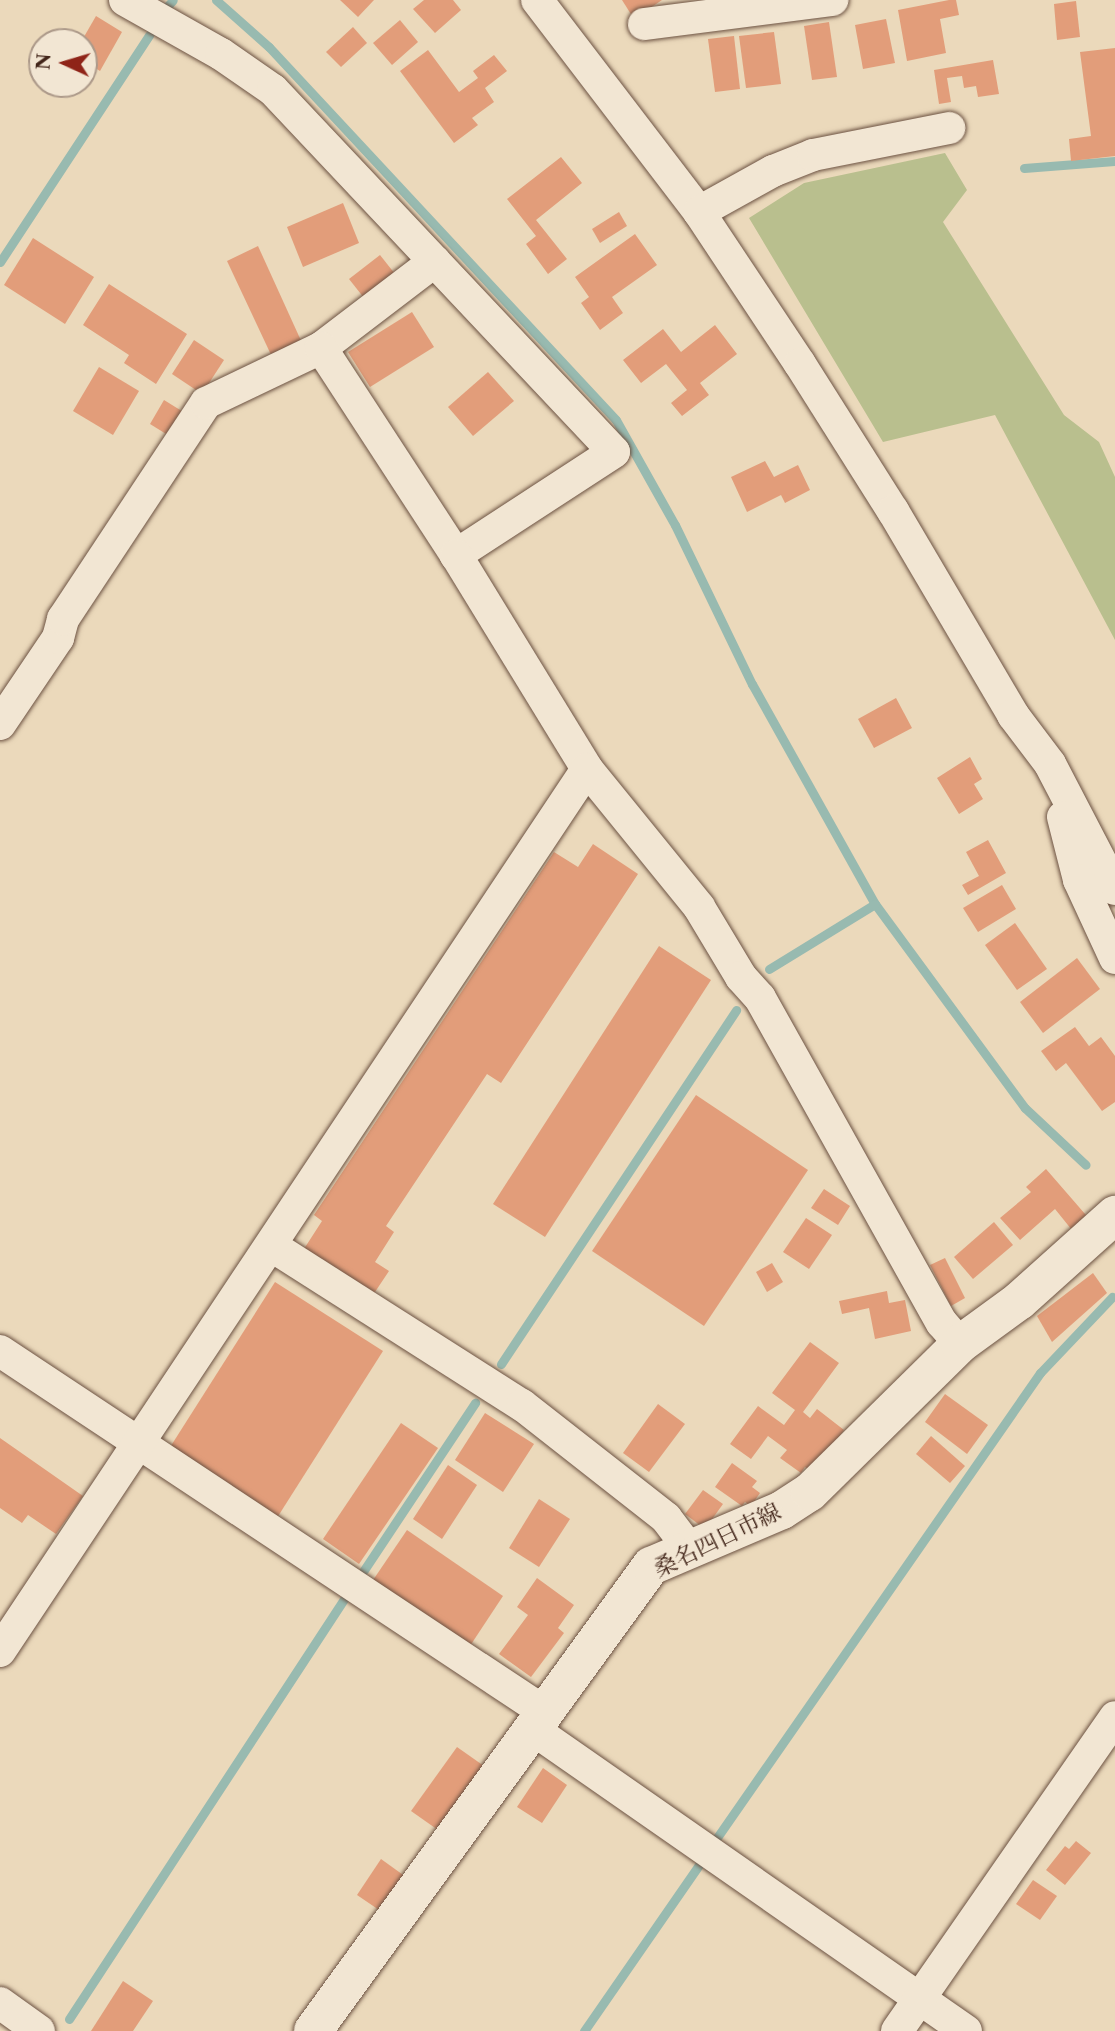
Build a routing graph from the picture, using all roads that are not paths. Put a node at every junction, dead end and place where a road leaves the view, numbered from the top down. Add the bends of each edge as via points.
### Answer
1 (125, 0) edge
2 (537, 0) edge
3 (830, 0) edge
4 (705, 8) edge
5 (645, 24) dead end
6 (949, 128) dead end
7 (699, 212) junction
8 (435, 261) junction
9 (321, 348) junction
10 (456, 555) junction
11 (0, 724) edge
12 (1050, 764) junction
13 (587, 769) junction
14 (1115, 850) edge
15 (1115, 889) edge
16 (1115, 958) edge
17 (1112, 1216) edge
18 (272, 1245) junction
19 (960, 1344) junction
20 (0, 1351) edge
21 (139, 1444) junction
22 (691, 1551) junction
23 (0, 1651) edge
24 (1115, 1717) edge
25 (537, 1720) junction
26 (919, 1999) junction
27 (0, 2003) edge
28 (39, 2031) edge
29 (313, 2031) edge
30 (897, 2031) edge
31 (966, 2031) edge

1 - 8 street via 221,54 273,90
2 - 7 street
3 - 4 street
4 - 5 street
6 - 7 street via 813,155
7 - 12 street via 893,511 1013,715
8 - 9 street
8 - 10 street via 614,452
9 - 10 street
9 - 11 street via 206,403 63,619 58,638
10 - 13 street
12 - 14 street
12 - 15 street
12 - 16 street via 1079,880
13 - 18 street
13 - 19 street via 699,907 741,977 760,998 929,1300
17 - 19 main road, 桑名四日市線 via 1018,1301
18 - 21 street
18 - 22 street via 522,1405 666,1518
19 - 22 main road, 桑名四日市線 via 810,1492
20 - 21 street
21 - 23 street
21 - 25 street
22 - 25 main road, 桑名四日市線 via 651,1566
24 - 26 street
25 - 26 street
25 - 29 main road, 桑名四日市線
26 - 30 street
26 - 31 street
27 - 28 street

